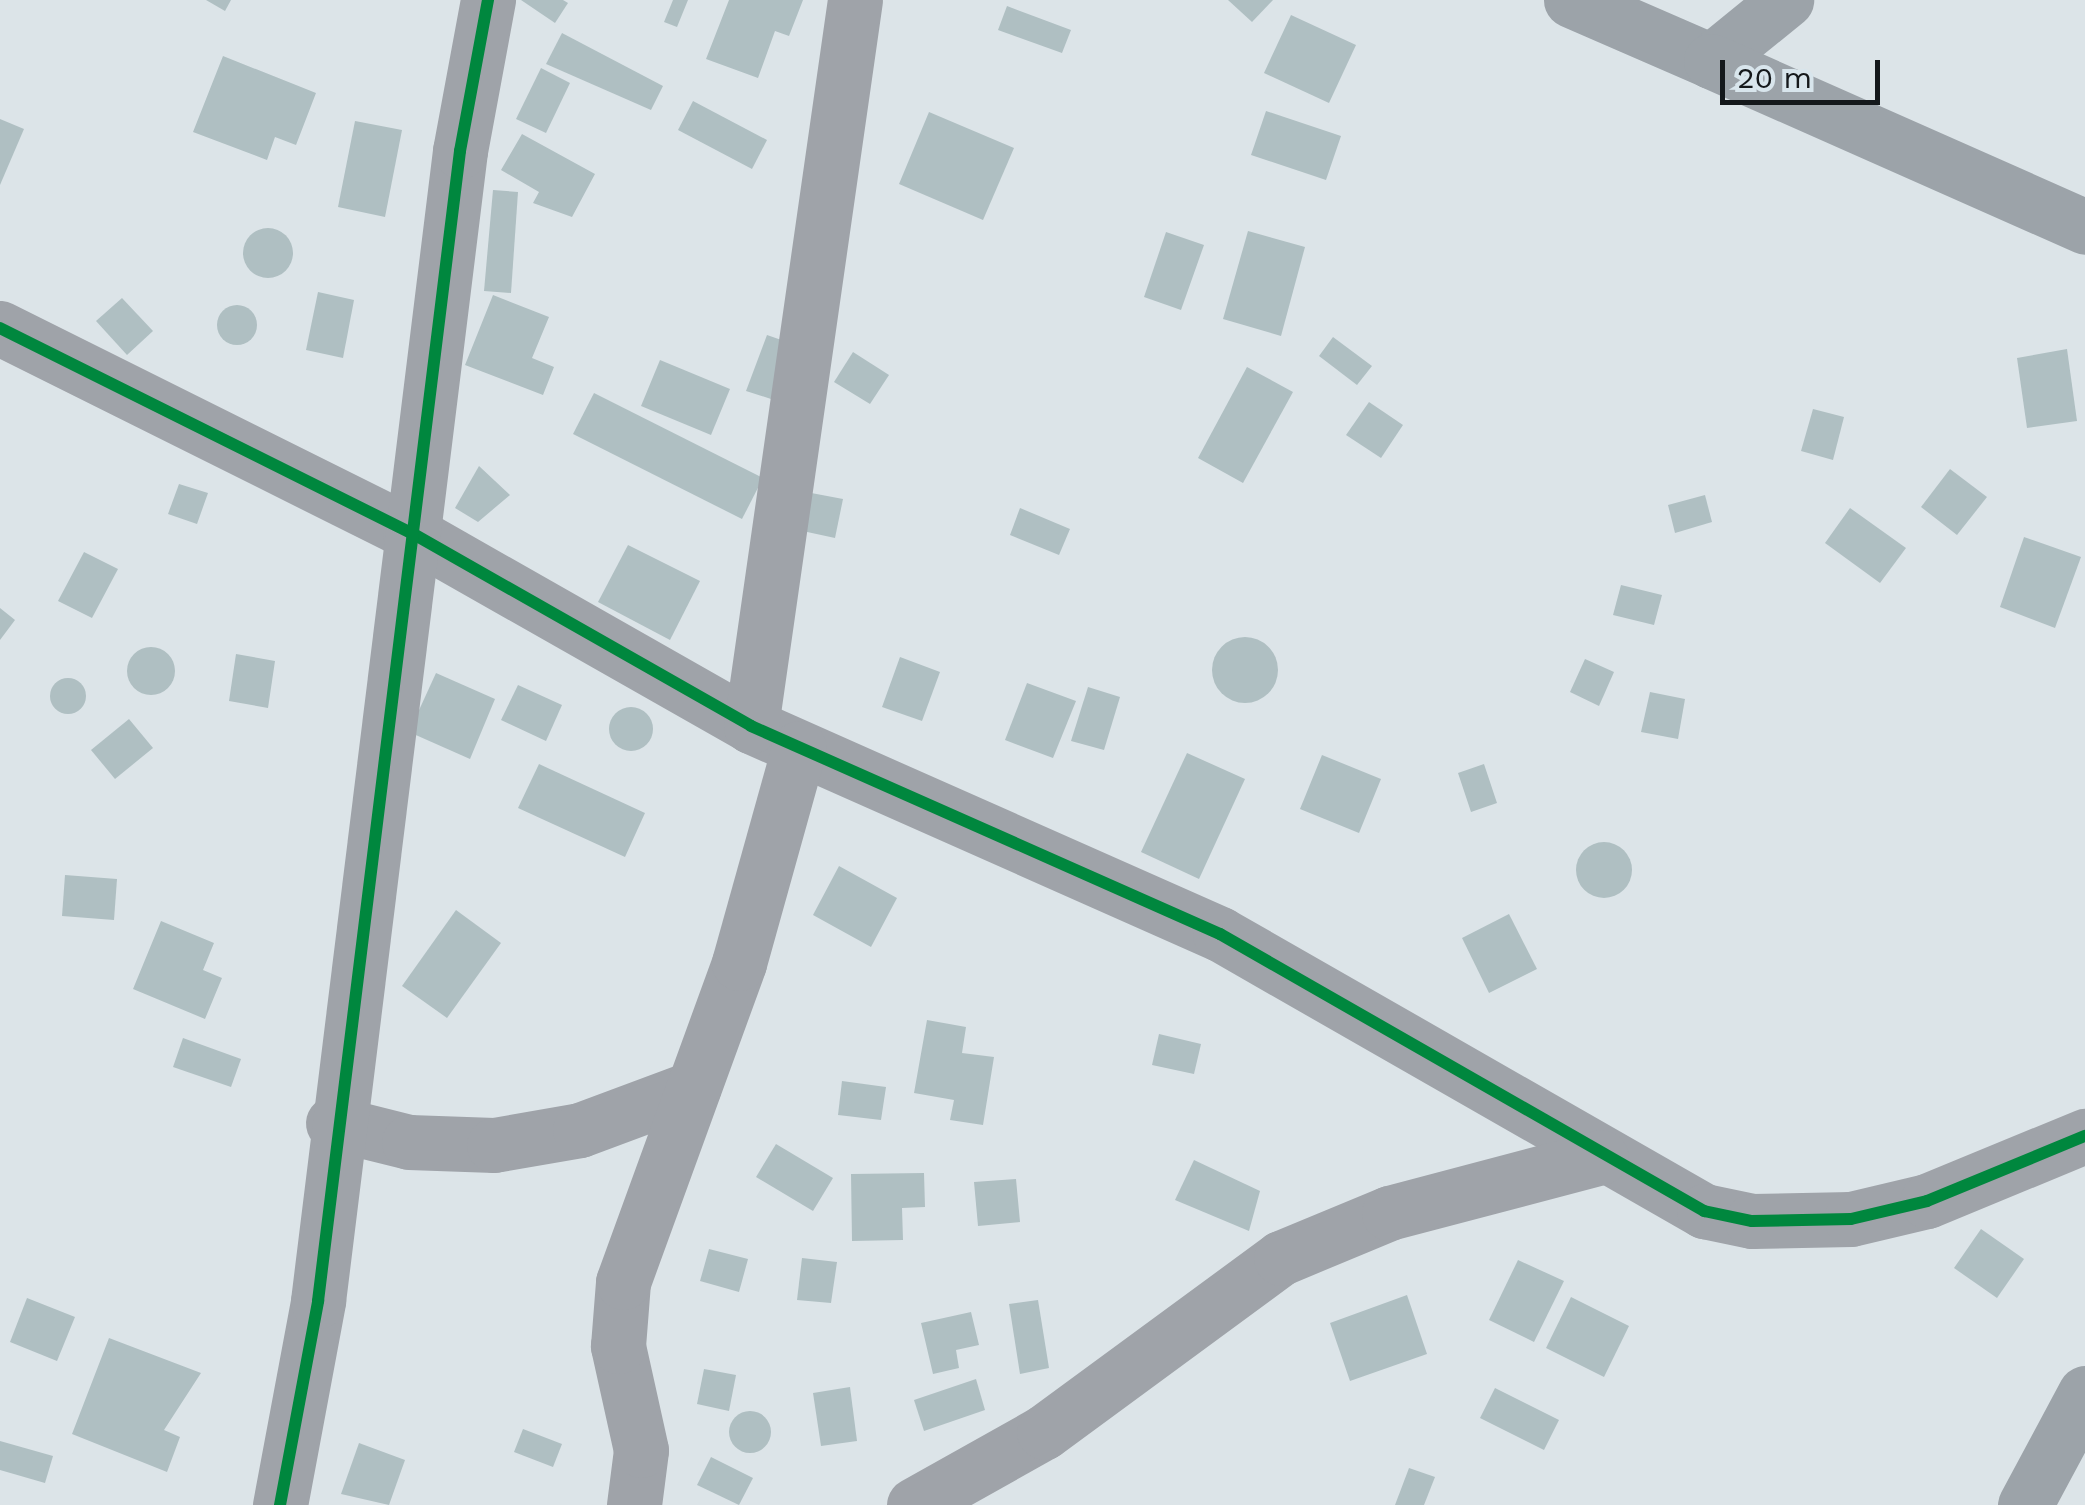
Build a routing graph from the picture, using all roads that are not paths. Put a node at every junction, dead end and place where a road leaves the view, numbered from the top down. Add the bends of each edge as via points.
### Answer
1 (488, 0) edge
2 (855, 0) edge
3 (1572, 0) edge
4 (1786, 0) edge
5 (1710, 61) junction
6 (2085, 228) edge
7 (0, 328) edge
8 (410, 532) junction
9 (775, 737) junction
10 (692, 1088) junction
11 (333, 1123) junction
12 (2085, 1136) edge
13 (1601, 1157) junction
14 (2085, 1392) edge
15 (280, 1505) edge
16 (634, 1505) edge
17 (914, 1505) edge
18 (2025, 1505) edge

1 - 8 street
2 - 9 street
3 - 5 street
4 - 5 street
5 - 6 street
7 - 8 street
8 - 9 street
8 - 11 street
9 - 10 street via 739,963
9 - 13 street via 1220,934
10 - 11 street via 580,1130 494,1145 409,1142
10 - 16 street via 623,1282 618,1346 641,1450
11 - 15 street via 318,1301
12 - 13 street via 1928,1201 1851,1218 1752,1221 1704,1211
13 - 17 street via 1389,1212 1281,1258 1044,1432
14 - 18 street

